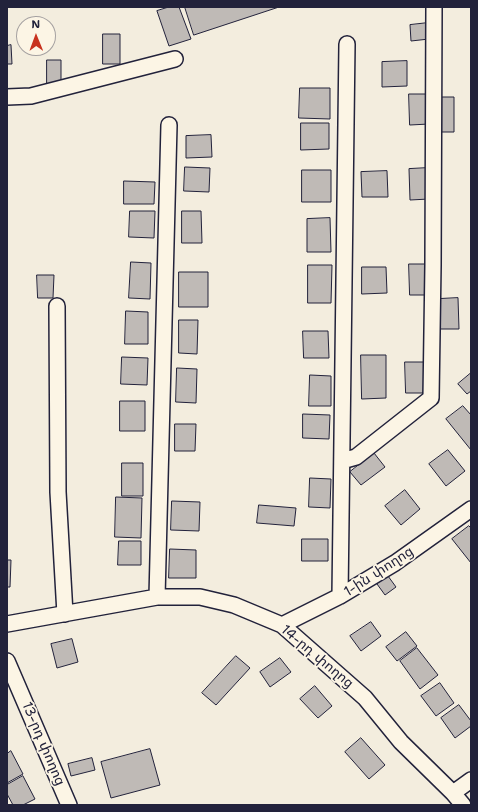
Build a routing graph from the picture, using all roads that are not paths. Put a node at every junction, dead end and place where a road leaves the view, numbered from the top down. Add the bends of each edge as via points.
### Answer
1 (434, 7) edge
2 (347, 44) dead end
3 (175, 59) dead end
4 (7, 97) edge
5 (169, 125) dead end
6 (57, 306) dead end
7 (342, 461) junction
8 (470, 512) edge
9 (340, 596) junction
10 (157, 597) junction
11 (65, 614) junction
12 (7, 624) edge
13 (282, 625) junction
14 (7, 661) edge
15 (471, 780) edge
16 (453, 793) junction
17 (70, 805) edge
18 (463, 805) edge

1 - 7 street via 431,398 356,457
2 - 7 street
3 - 4 street via 31,96
5 - 10 street
6 - 11 street via 58,492
7 - 9 street
8 - 9 street, 1-ին փողոց via 395,563
9 - 13 street, 1-ին փողոց
10 - 11 street, 14-րդ փողոց
10 - 13 street, 14-րդ փողոց via 200,597 234,605
11 - 12 street, 14-րդ փողոց
13 - 16 street, 14-րդ փողոց via 365,698 401,742
14 - 17 street, 13-րդ փողոց
15 - 16 street
16 - 18 street, 14-րդ փողոց

